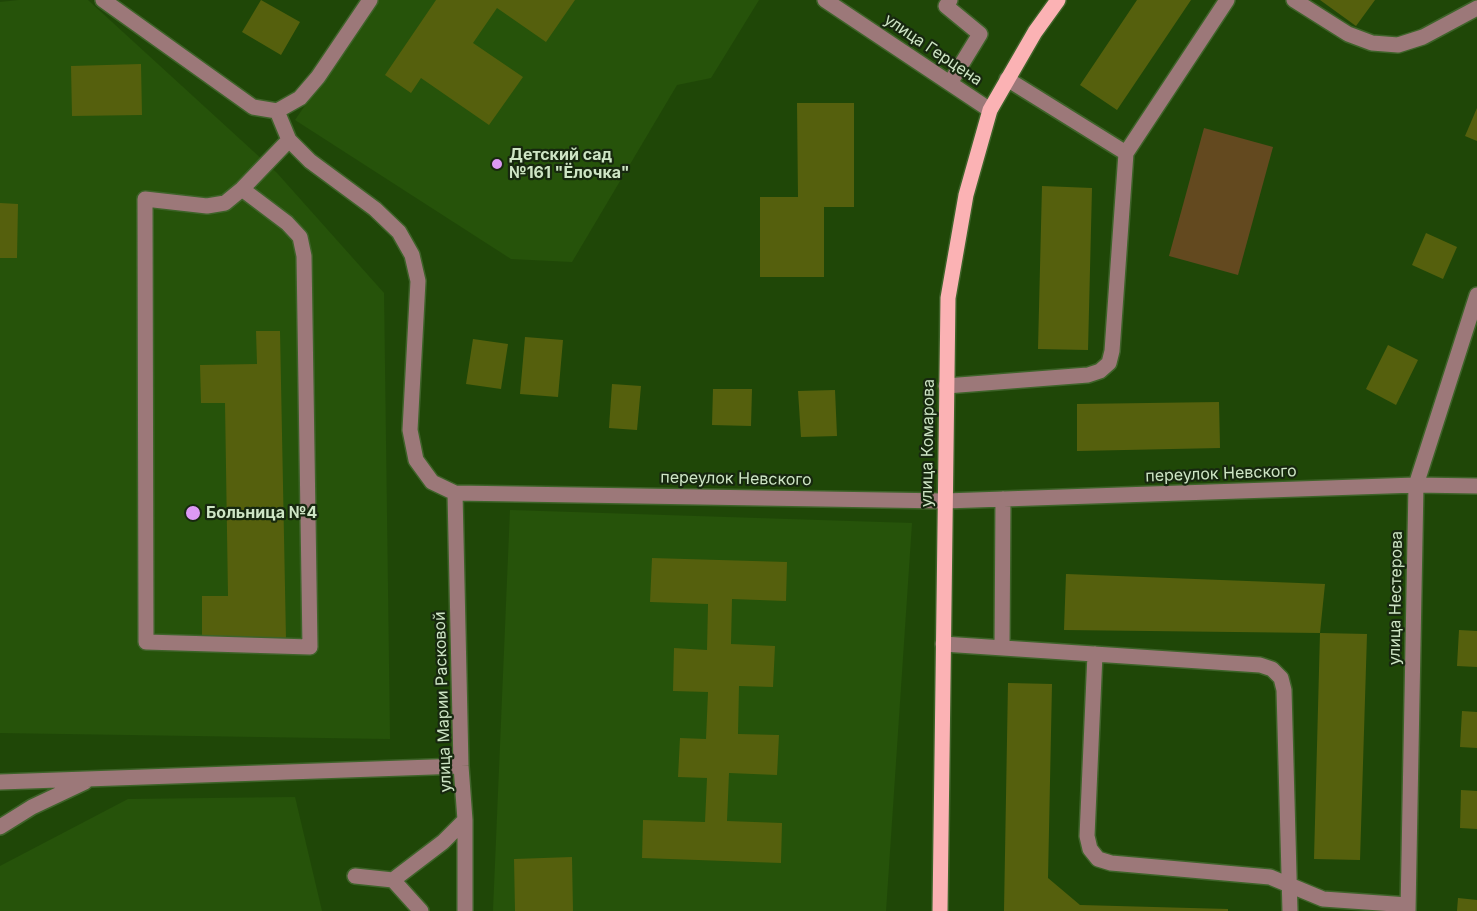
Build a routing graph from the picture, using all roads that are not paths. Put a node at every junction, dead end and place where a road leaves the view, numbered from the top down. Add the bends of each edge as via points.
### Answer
1 (103, 0) edge
2 (370, 0) edge
3 (825, 0) edge
4 (950, 0) edge
5 (1058, 0) edge
6 (1227, 0) edge
7 (1294, 0) edge
8 (1470, 0) edge
9 (1477, 7) edge
10 (1007, 80) junction
11 (950, 83) junction
12 (990, 110) junction
13 (278, 111) junction
14 (289, 140) junction
15 (1126, 153) junction
16 (242, 189) junction
17 (1477, 295) edge
18 (946, 386) junction
19 (1416, 485) junction
20 (1477, 486) edge
21 (455, 493) junction
22 (1003, 499) junction
23 (945, 501) junction
24 (943, 644) junction
25 (1002, 648) junction
26 (1095, 654) junction
27 (461, 766) junction
28 (91, 778) junction
29 (0, 783) edge
30 (465, 820) junction
31 (0, 827) edge
32 (355, 876) dead end
33 (393, 880) junction
34 (1289, 884) junction
35 (1408, 908) edge
36 (421, 911) edge
37 (465, 911) edge
38 (940, 911) edge
39 (1290, 911) edge

1 - 13 street via 254,106
2 - 13 street via 318,78 300,98
3 - 11 street, улица Герцена
4 - 11 street via 946,6 980,34
5 - 10 main road, улица Комарова
6 - 15 street
7 - 9 street via 1348,34 1372,43 1398,45 1423,37
8 - 9 street
10 - 12 main road, улица Комарова
10 - 15 street
11 - 12 street, улица Герцена
12 - 18 main road, улица Комарова via 966,195 948,298
13 - 14 street, переулок Невского
14 - 16 street
14 - 21 street, переулок Невского via 310,161 375,209 399,232 412,255 418,281 410,430 416,460 432,482
15 - 18 street via 1109,363 1088,375
16 - 16 street via 300,237 304,256 310,647 146,642 145,199 207,206 225,203
17 - 19 street, улица Нестерова
18 - 23 main road, улица Комарова
19 - 20 street, переулок Невского
19 - 22 street, переулок Невского
19 - 35 street, улица Нестерова
21 - 23 street, переулок Невского
21 - 27 street, улица Марии Расковой
22 - 23 street, переулок Невского
22 - 25 street
23 - 24 main road, улица Комарова
24 - 25 street
24 - 38 main road, улица Комарова
25 - 26 street
26 - 34 street via 1260,665 1281,678
26 - 34 street via 1087,836 1090,849 1098,858 1111,863 1270,877
27 - 28 street
27 - 30 street, улица Марии Расковой
28 - 29 street
28 - 31 street
30 - 33 street
30 - 37 street, улица Марии Расковой
32 - 33 street
33 - 36 street
34 - 35 street via 1323,899
34 - 39 street

